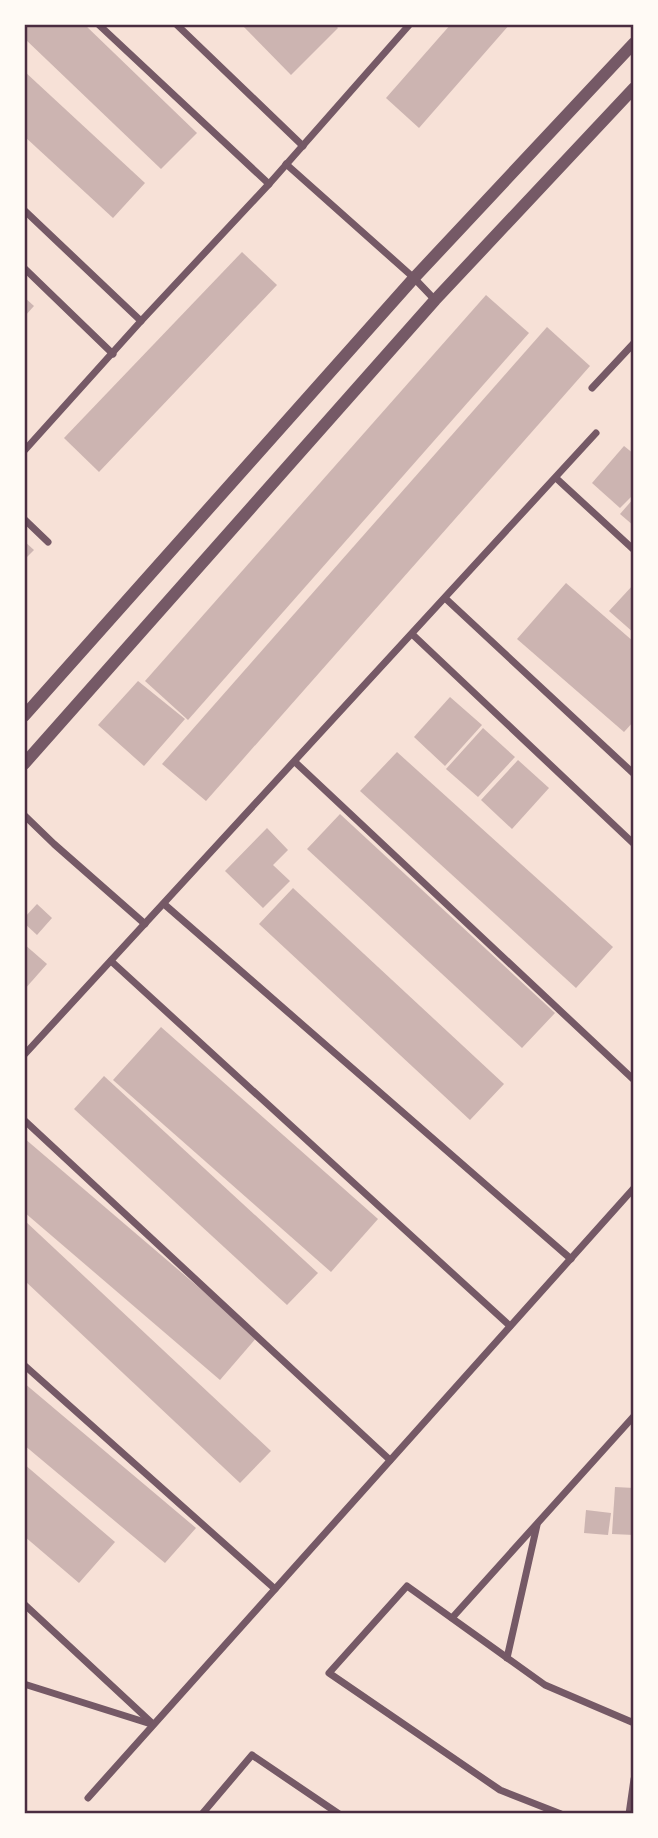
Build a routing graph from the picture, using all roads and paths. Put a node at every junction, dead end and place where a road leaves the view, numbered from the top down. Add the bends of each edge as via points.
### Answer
1 (98, 24) edge
2 (176, 24) edge
3 (410, 24) edge
4 (634, 43) edge
5 (634, 88) edge
6 (303, 146) junction
7 (286, 164) junction
8 (269, 184) junction
9 (24, 210) edge
10 (24, 268) edge
11 (414, 278) junction
12 (435, 300) junction
13 (141, 321) junction
14 (634, 343) edge
15 (114, 354) junction
16 (592, 388) dead end
17 (596, 433) dead end
18 (24, 452) edge
19 (556, 478) junction
20 (24, 519) edge
21 (48, 542) dead end
22 (634, 550) edge
23 (445, 598) junction
24 (412, 634) junction
25 (24, 716) edge
26 (295, 762) junction
27 (24, 764) edge
28 (634, 774) edge
29 (24, 815) edge
30 (634, 844) edge
31 (164, 904) junction
32 (145, 924) junction
33 (111, 961) junction
34 (24, 1055) edge
35 (634, 1080) edge
36 (24, 1120) edge
37 (634, 1188) edge
38 (571, 1259) junction
39 (510, 1326) junction
40 (24, 1364) edge
41 (634, 1416) edge
42 (390, 1460) junction
43 (537, 1524) junction
44 (275, 1589) junction
45 (24, 1604) edge
46 (452, 1618) junction
47 (507, 1658) junction
48 (24, 1684) edge
49 (634, 1723) edge
50 (153, 1724) junction
51 (634, 1779) edge
52 (88, 1798) dead end
53 (202, 1814) edge
54 (339, 1814) edge
55 (561, 1814) edge
56 (629, 1814) edge

1 - 8 street
2 - 6 street
3 - 6 street
4 - 11 street
5 - 12 street
6 - 7 street
7 - 8 street
7 - 11 street
8 - 13 street
9 - 13 street
10 - 15 street
11 - 12 street
11 - 25 street
12 - 27 street
13 - 15 street
14 - 16 street
15 - 18 street
17 - 19 street
19 - 22 street
19 - 23 street
20 - 21 street
23 - 24 street
23 - 28 street
24 - 26 street
24 - 30 street
26 - 31 street
26 - 35 street
29 - 32 street
31 - 32 street
31 - 38 street
32 - 33 street
33 - 34 street
33 - 39 street
36 - 42 street
37 - 38 street
38 - 39 street
39 - 42 street
40 - 44 street
41 - 43 street
42 - 44 street
43 - 46 street
43 - 47 street
44 - 50 street
45 - 50 street
46 - 47 street
46 - 55 street via 407,1586 329,1673 500,1790
47 - 49 street via 545,1685
48 - 50 street
50 - 52 street
51 - 56 street
53 - 54 street via 252,1755

